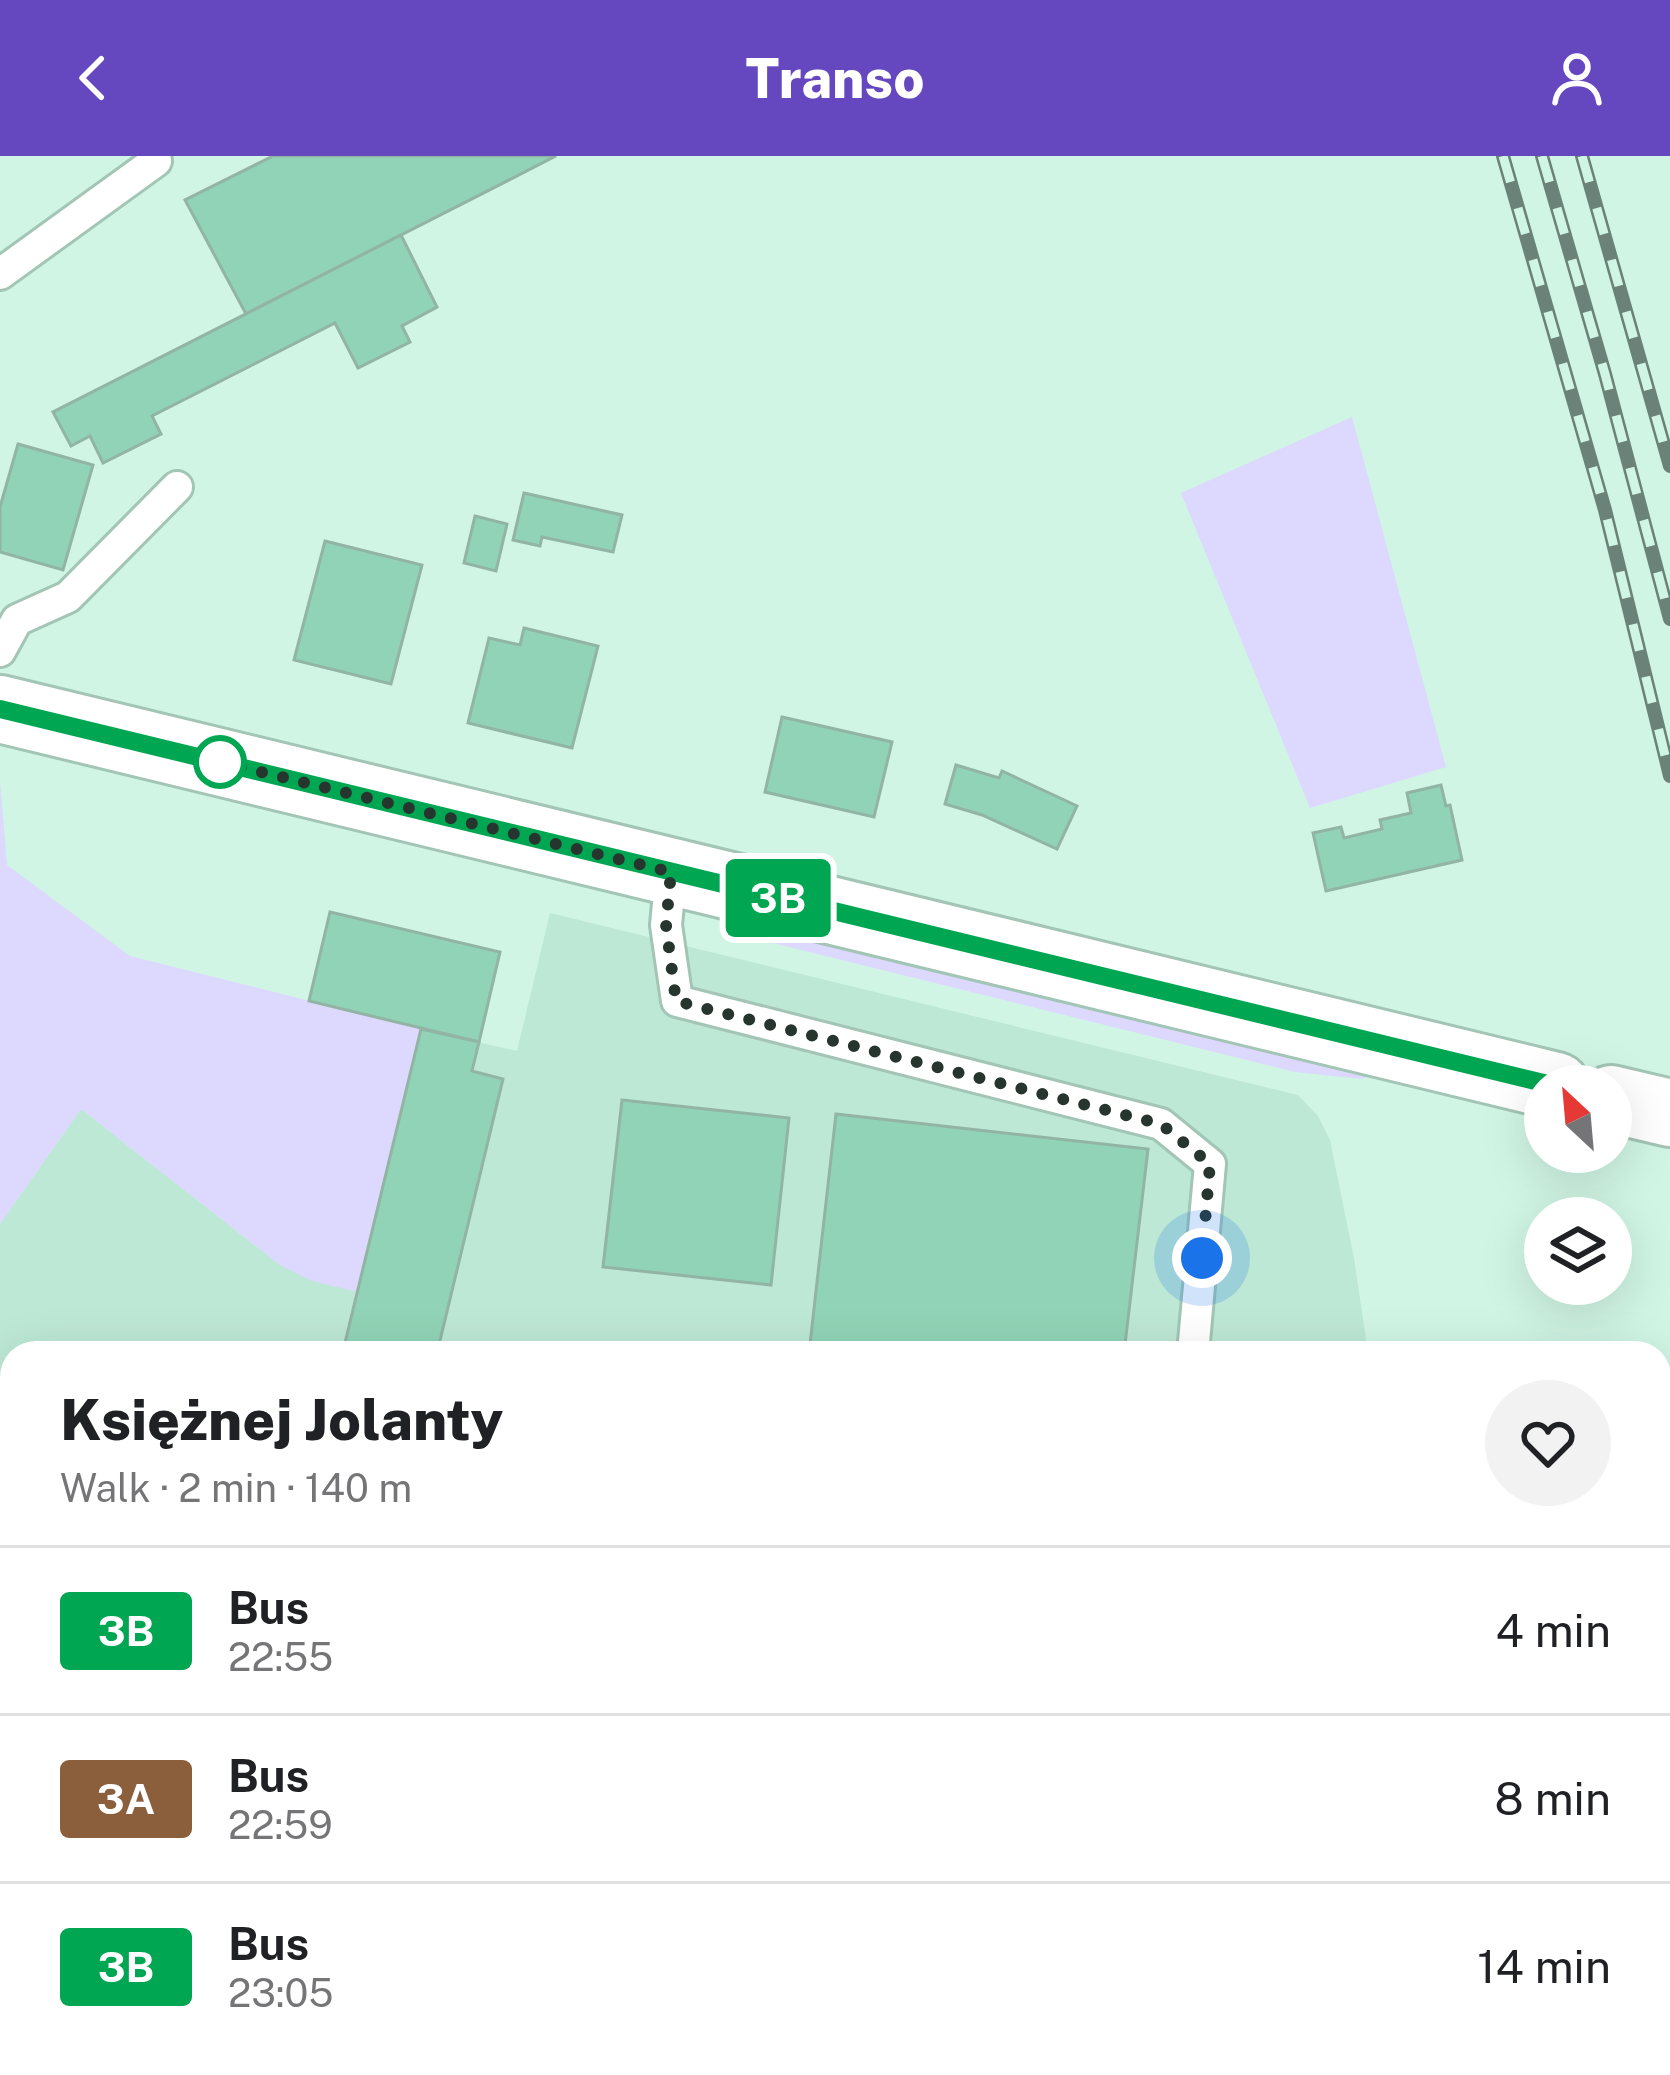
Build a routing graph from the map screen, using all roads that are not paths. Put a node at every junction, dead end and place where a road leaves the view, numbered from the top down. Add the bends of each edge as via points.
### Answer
1 (156, 161) dead end
2 (0, 274) edge
3 (177, 487) dead end
4 (0, 651) edge
5 (0, 709) edge
6 (671, 872) junction
7 (1524, 1078) edge
8 (1632, 1104) edge
9 (1670, 1113) edge
10 (1194, 1341) edge

1 - 2 lane
3 - 4 lane via 68,597 17,620
5 - 6 street
6 - 7 street
6 - 10 lane via 666,925 676,1001 1161,1124 1210,1164
8 - 9 street

